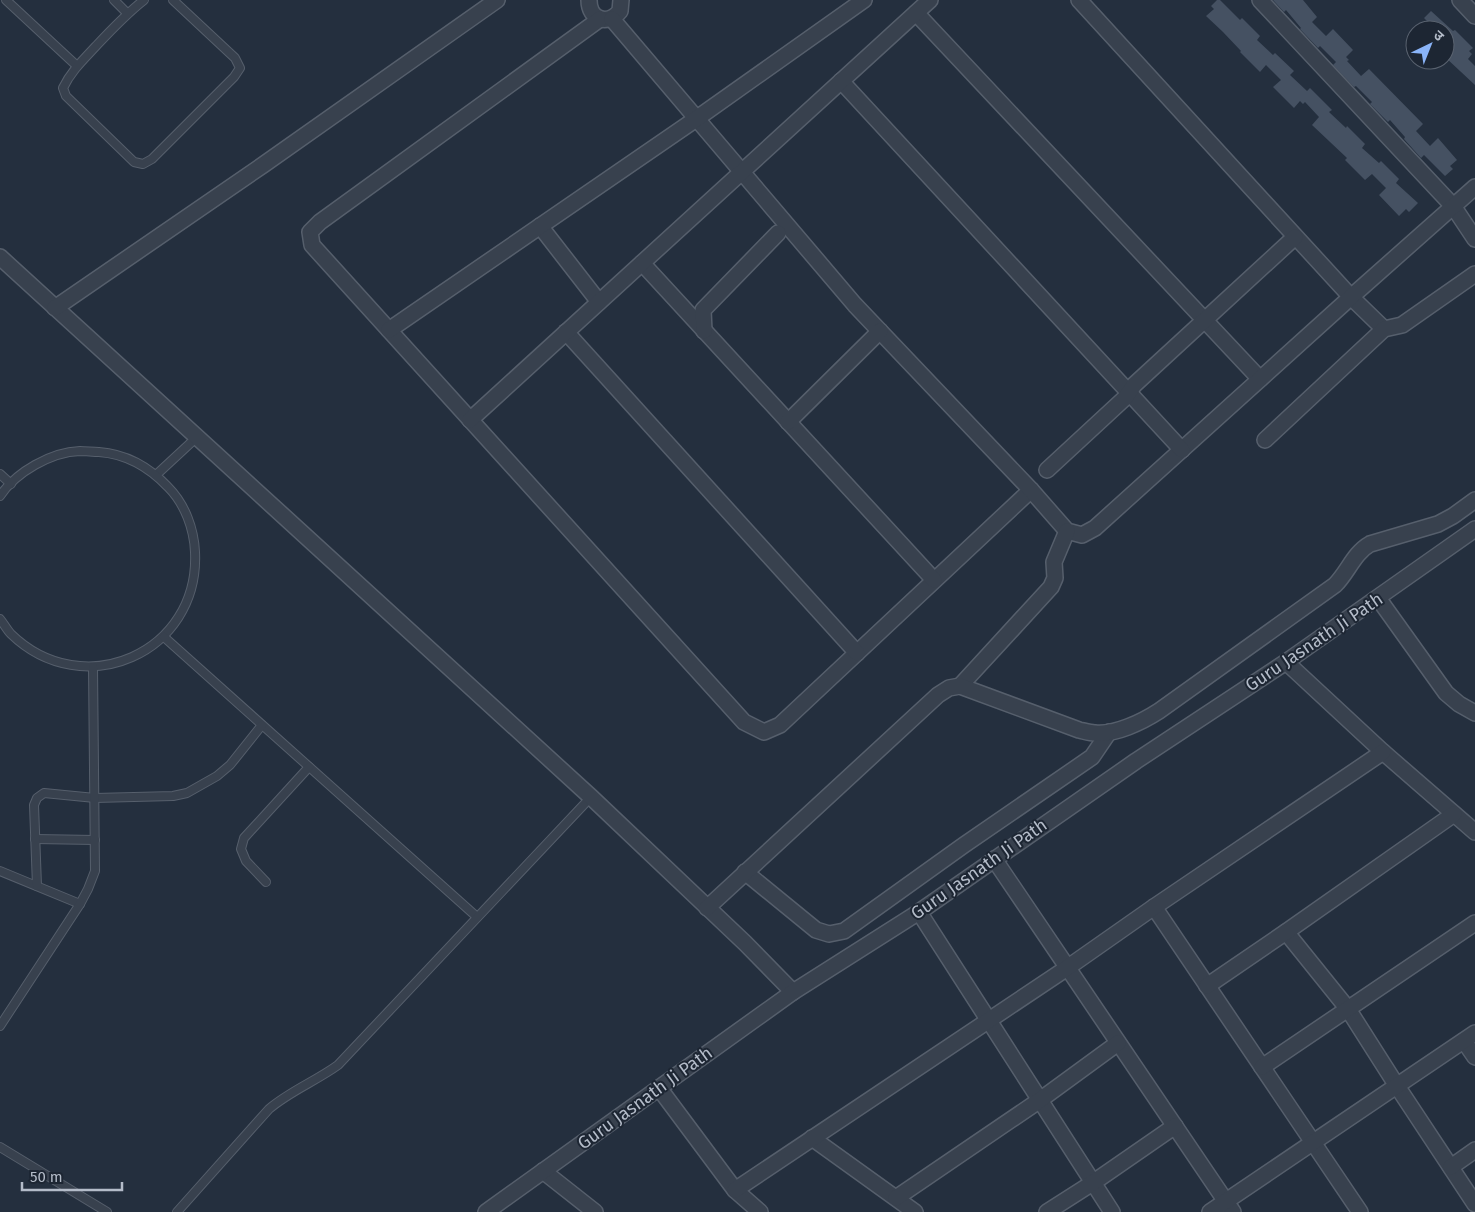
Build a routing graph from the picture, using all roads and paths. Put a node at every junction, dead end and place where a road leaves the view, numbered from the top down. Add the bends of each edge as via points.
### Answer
1 (6, 0) edge
2 (114, 0) edge
3 (144, 0) edge
4 (172, 0) edge
5 (497, 0) edge
6 (589, 0) edge
7 (864, 0) edge
8 (930, 0) edge
9 (1079, 0) edge
10 (1260, 0) edge
11 (1460, 0) edge
12 (624, 2) edge
13 (128, 13) junction
14 (916, 13) junction
15 (1475, 16) edge
16 (606, 19) junction
17 (77, 66) junction
18 (841, 81) junction
19 (696, 119) junction
20 (741, 172) junction
21 (1475, 187) edge
22 (1453, 206) junction
23 (540, 226) junction
24 (778, 233) dead end
25 (1296, 237) junction
26 (1475, 239) edge
27 (0, 257) edge
28 (642, 263) junction
29 (1475, 274) edge
30 (1350, 297) junction
31 (599, 302) junction
32 (55, 308) junction
33 (1204, 320) junction
34 (1384, 329) junction
35 (389, 330) junction
36 (704, 331) junction
37 (880, 331) junction
38 (566, 332) junction
39 (1260, 379) junction
40 (1129, 392) junction
41 (470, 420) junction
42 (788, 422) junction
43 (197, 437) junction
44 (1265, 440) dead end
45 (1182, 450) junction
46 (1047, 470) dead end
47 (0, 474) edge
48 (156, 475) junction
49 (11, 484) junction
50 (1031, 490) junction
51 (0, 496) edge
52 (1475, 500) edge
53 (1475, 529) edge
54 (1067, 531) junction
55 (934, 580) junction
56 (1378, 598) junction
57 (0, 619) edge
58 (164, 637) junction
59 (857, 652) junction
60 (1286, 662) junction
61 (93, 667) junction
62 (960, 686) junction
63 (1475, 713) edge
64 (262, 725) junction
65 (1109, 732) junction
66 (1383, 752) junction
67 (309, 767) junction
68 (591, 796) junction
69 (95, 798) junction
70 (1454, 814) junction
71 (1474, 830) edge
72 (35, 839) junction
73 (95, 840) junction
74 (994, 859) junction
75 (0, 871) edge
76 (745, 872) junction
77 (266, 882) dead end
78 (37, 886) junction
79 (80, 904) junction
80 (1154, 907) junction
81 (707, 908) junction
82 (918, 912) junction
83 (477, 917) junction
84 (1475, 923) edge
85 (1286, 932) junction
86 (1067, 968) junction
87 (1207, 986) junction
88 (793, 992) junction
89 (1348, 1009) junction
90 (988, 1020) junction
91 (0, 1026) edge
92 (1469, 1037) edge
93 (1118, 1042) junction
94 (1475, 1057) edge
95 (1262, 1067) junction
96 (1397, 1086) junction
97 (659, 1088) junction
98 (1040, 1100) junction
99 (1175, 1126) junction
100 (812, 1138) junction
101 (1313, 1142) junction
102 (0, 1147) edge
103 (1475, 1150) edge
104 (1451, 1167) junction
105 (543, 1171) junction
106 (1094, 1182) junction
107 (735, 1190) junction
108 (896, 1198) junction
109 (1475, 1204) edge
110 (1230, 1207) edge
111 (107, 1212) edge
112 (177, 1212) edge
113 (486, 1212) edge
114 (594, 1212) edge
115 (760, 1212) edge
116 (915, 1212) edge
117 (1047, 1212) edge
118 (1112, 1212) edge
119 (1210, 1212) edge
120 (1360, 1212) edge

1 - 17 lane
2 - 13 lane
3 - 13 lane
4 - 17 lane via 235,58 240,68 152,160 143,164 134,162 66,96 63,88
5 - 32 street
6 - 16 street via 595,16
7 - 19 street
8 - 14 street
9 - 25 street
10 - 22 street
11 - 15 street
12 - 16 street via 620,11
13 - 17 lane
14 - 18 street
14 - 33 street
16 - 19 street
16 - 35 street via 310,232 312,245
18 - 20 street
18 - 40 street
19 - 20 street
19 - 23 street
20 - 28 street
20 - 37 street
21 - 22 street
22 - 26 street
22 - 30 street
23 - 31 street
23 - 35 street
24 - 36 street via 703,310
25 - 30 street
25 - 33 street
27 - 32 street
28 - 31 street
28 - 36 street
29 - 34 street via 1402,325
30 - 34 street
30 - 39 street
31 - 38 street
32 - 43 street
33 - 39 street
33 - 40 street
34 - 44 street
35 - 41 street
36 - 42 street
37 - 42 street
37 - 50 street
38 - 41 street
38 - 59 street
39 - 45 street
40 - 45 street
40 - 46 street
41 - 59 street via 744,722 764,732 780,725
42 - 55 street
43 - 48 lane
43 - 68 street
45 - 54 street via 1095,528 1082,535
47 - 49 lane
48 - 49 lane via 134,461 109,453 79,451 49,458 23,472
48 - 58 lane via 188,516 195,541 196,567 191,593 180,616
49 - 51 lane
50 - 54 street
50 - 55 street
52 - 65 street via 1438,524 1370,544 1360,550 1335,585 1159,711
53 - 56 street, Guru Jasnath Ji Path
54 - 62 street via 1054,562 1055,578 1051,587
55 - 59 street
56 - 60 street, Guru Jasnath Ji Path
56 - 63 street via 1446,692
57 - 61 lane via 11,634 35,653 63,664
58 - 61 lane via 119,663
58 - 64 lane
60 - 66 street
60 - 74 street, Guru Jasnath Ji Path
61 - 69 lane
62 - 65 street via 1079,730
62 - 76 street via 938,695
64 - 67 lane
64 - 69 lane via 230,765 187,793
65 - 76 street via 1092,756 844,931 829,934 816,930
66 - 70 street
66 - 80 street
67 - 77 lane via 244,838 241,849 246,861
67 - 83 lane
68 - 81 street
68 - 83 lane
69 - 72 lane via 44,793 34,805
69 - 73 lane
70 - 71 street
70 - 85 street
72 - 73 lane
72 - 78 lane
73 - 79 lane via 95,870
74 - 82 street, Guru Jasnath Ji Path
74 - 86 street
75 - 78 lane
76 - 81 street
78 - 79 lane
79 - 91 lane
80 - 86 street
80 - 87 street
81 - 88 street
82 - 88 street, Guru Jasnath Ji Path
82 - 90 street
83 - 112 lane via 338,1065 269,1109
84 - 89 street
85 - 87 street
85 - 89 street
86 - 90 street
86 - 93 street
87 - 95 street
88 - 97 street, Guru Jasnath Ji Path
89 - 95 street
89 - 96 street
90 - 98 street
90 - 100 street
92 - 94 street
92 - 96 street
93 - 98 street
93 - 99 street
95 - 101 street
96 - 101 street
96 - 104 street
97 - 105 street, Guru Jasnath Ji Path
97 - 107 street
98 - 106 street
98 - 108 street
99 - 106 street
99 - 110 street
100 - 107 street
100 - 108 street
101 - 110 street
101 - 120 street
102 - 111 lane
103 - 104 street
104 - 109 street
105 - 113 street, Guru Jasnath Ji Path
105 - 114 street
106 - 117 street
106 - 118 street
107 - 115 street
108 - 116 street
110 - 119 street

